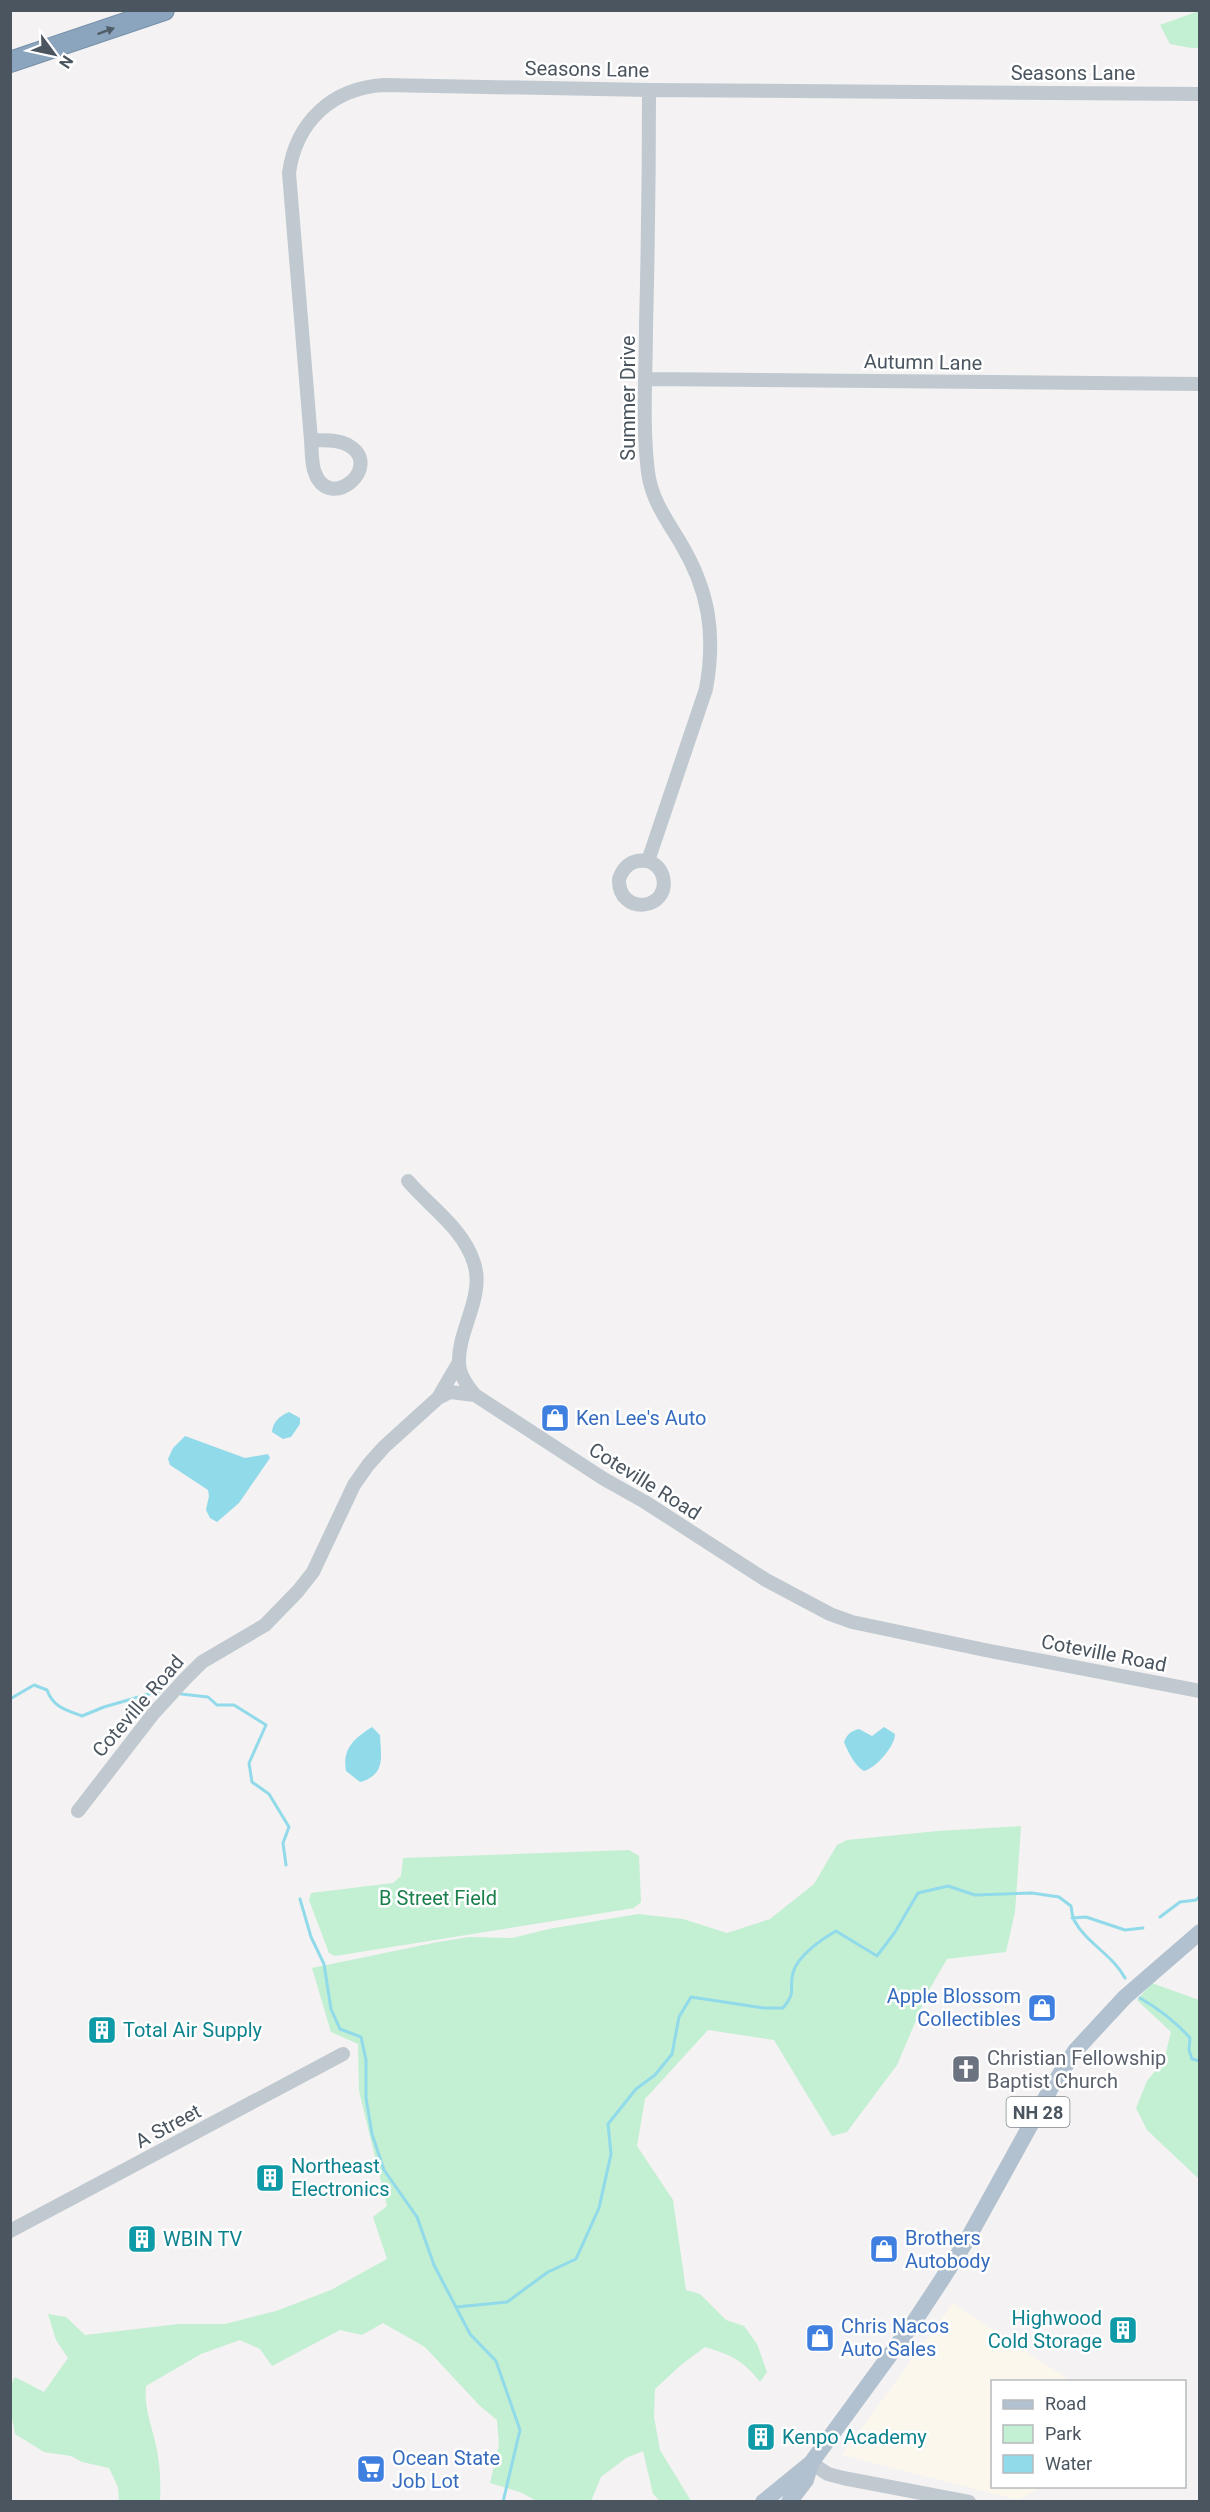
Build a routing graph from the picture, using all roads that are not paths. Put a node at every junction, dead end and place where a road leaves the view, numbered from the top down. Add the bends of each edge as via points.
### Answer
1 (164, 10) edge
2 (10, 62) edge
3 (649, 90) junction
4 (1200, 94) edge
5 (646, 379) junction
6 (1200, 384) edge
7 (311, 440) dead end
8 (648, 861) dead end
9 (408, 1181) dead end
10 (459, 1362) junction
11 (475, 1395) junction
12 (438, 1398) junction
13 (1200, 1691) edge
14 (78, 1811) dead end
15 (1200, 1932) edge
16 (343, 2054) dead end
17 (10, 2231) edge
18 (811, 2463) junction
19 (763, 2502) edge
20 (789, 2502) edge
21 (969, 2502) edge

2 -> 1 highway
3 - 4 street, Seasons Lane
3 - 5 street, Summer Drive
3 - 7 street, Seasons Lane via 373,86 343,94 316,113 297,141 289,173
5 - 6 street, Autumn Lane
5 - 8 street, Summer Drive via 648,476 655,499 691,561 711,630 706,690
9 - 10 street via 462,1236 474,1263 476,1287
10 - 11 street
10 - 12 street
11 - 12 street via 450,1392
11 - 13 street, Coteville Road via 756,1574 830,1614 984,1650
12 - 14 street, Coteville Road via 368,1465 354,1485 313,1572 283,1609 266,1625 202,1662 153,1714
15 - 18 main road, NH 28 via 1125,1997 1076,2051 1051,2088 967,2240 914,2322
16 - 17 street, A Street
18 - 19 main road, NH 28
18 - 20 main road, NH 28 via 806,2480
18 - 21 street via 843,2478

